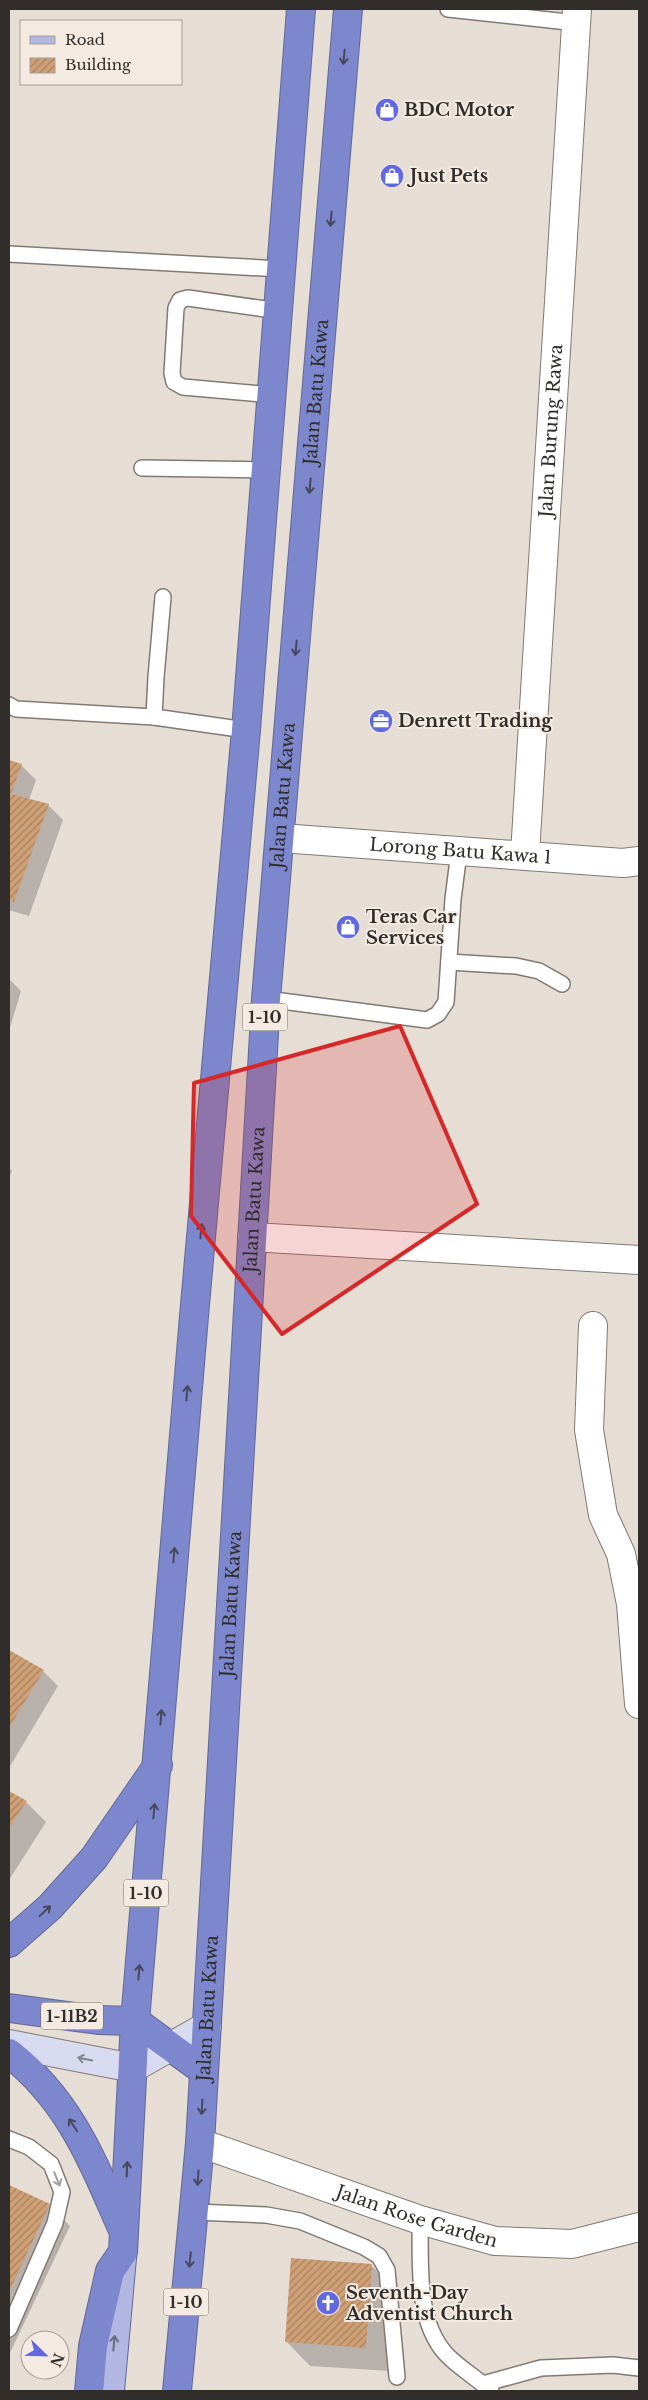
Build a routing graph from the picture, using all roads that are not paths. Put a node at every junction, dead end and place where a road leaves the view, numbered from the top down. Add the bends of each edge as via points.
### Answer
1 (301, 9) edge
2 (348, 9) edge
3 (448, 9) edge
4 (577, 16) edge
5 (9, 254) edge
6 (281, 268) junction
7 (278, 311) junction
8 (272, 395) junction
9 (142, 468) dead end
10 (266, 470) junction
11 (163, 597) dead end
12 (9, 705) edge
13 (154, 717) junction
14 (246, 730) junction
15 (281, 838) junction
16 (459, 852) junction
17 (524, 854) junction
18 (639, 861) edge
19 (449, 962) junction
20 (562, 984) dead end
21 (266, 999) junction
22 (252, 1237) junction
23 (639, 1260) edge
24 (593, 1326) dead end
25 (639, 1704) edge
26 (158, 1765) junction
27 (9, 1943) edge
28 (9, 2008) edge
29 (135, 2021) junction
30 (207, 2026) junction
31 (9, 2044) edge
32 (170, 2046) junction
33 (9, 2053) edge
34 (132, 2068) junction
35 (204, 2071) junction
36 (9, 2139) edge
37 (200, 2143) junction
38 (195, 2212) junction
39 (420, 2220) junction
40 (639, 2227) edge
41 (119, 2252) junction
42 (9, 2329) edge
43 (639, 2368) edge
44 (396, 2377) dead end
45 (487, 2388) edge
46 (89, 2391) edge
47 (110, 2391) edge
48 (177, 2391) edge

1 - 6 highway, 1-10
2 -> 15 highway, Jalan Batu Kawa / 1-10
3 - 4 lane
4 - 17 street, Jalan Burung Rawa
5 - 6 lane
6 - 7 highway, 1-10
7 - 8 highway, 1-10
7 - 8 lane via 188,298 180,300 176,308 174,382 183,387
8 - 10 highway, 1-10
9 - 10 lane
10 - 14 highway, 1-10
11 - 13 lane
12 - 13 lane via 16,709
13 - 14 lane
26 -> 14 highway, 1-10
15 - 16 street, Lorong Batu Kawa 1
15 - 21 highway, Jalan Batu Kawa / 1-10
16 - 17 street, Lorong Batu Kawa 1
16 - 19 lane
17 - 18 street, Lorong Batu Kawa 1 via 624,863
19 - 20 lane via 539,970
19 - 21 lane via 446,1002 438,1014 427,1020
21 - 22 highway, Jalan Batu Kawa / 1-10
22 - 23 street
22 - 30 highway, Jalan Batu Kawa / 1-10
24 - 25 street via 589,1430 603,1515 621,1554 631,1604
27 -> 26 highway via 50,1907 94,1858
29 -> 26 highway, 1-10
28 - 29 highway, 1-11B2 via 98,2020
29 - 32 highway
29 - 34 highway, 1-10
30 - 32 main road
30 - 35 highway, Jalan Batu Kawa / 1-10
34 -> 31 main road
32 - 34 main road
32 - 35 highway
41 -> 33 highway via 82,2138 59,2103 27,2067
41 -> 34 highway, 1-10
35 -> 37 highway, Jalan Batu Kawa / 1-10
36 -> 42 lane via 29,2147 51,2164 62,2192 55,2223
37 -> 38 highway, Jalan Batu Kawa / 1-10
37 - 39 street, Jalan Rose Garden
38 - 44 lane via 266,2215 300,2222 379,2256 387,2270
38 -> 48 highway, Jalan Batu Kawa / 1-10
39 - 40 street, Jalan Rose Garden via 495,2241 572,2244
39 - 45 lane via 420,2282 431,2330 446,2353
41 - 46 highway via 93,2346
47 -> 41 main road, 1-10
43 - 45 lane via 613,2365 542,2368

